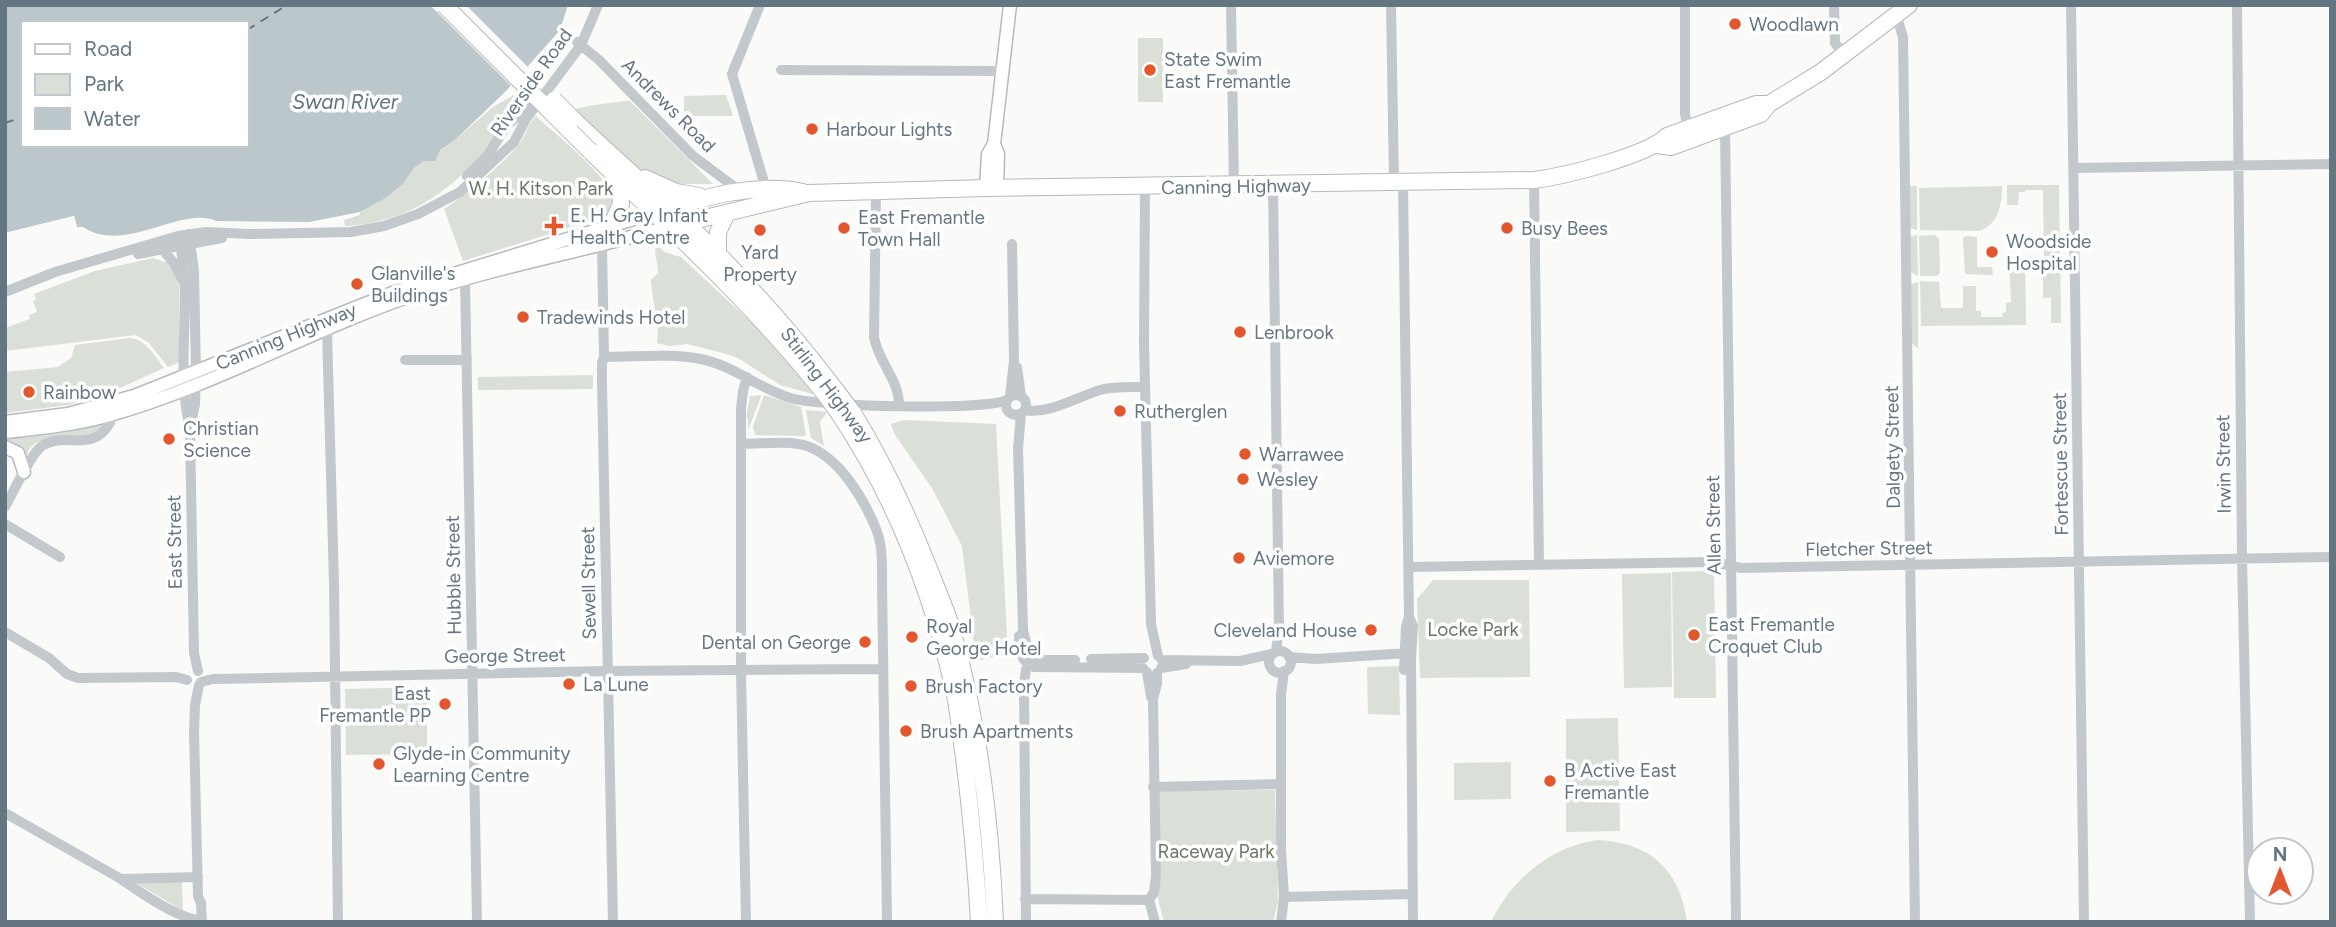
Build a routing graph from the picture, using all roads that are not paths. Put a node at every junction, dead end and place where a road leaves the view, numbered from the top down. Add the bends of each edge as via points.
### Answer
1 (444, 5) edge
2 (458, 5) edge
3 (591, 5) edge
4 (597, 5) edge
5 (760, 5) edge
6 (1010, 5) edge
7 (1231, 5) edge
8 (1391, 5) edge
9 (1685, 5) edge
10 (1834, 5) edge
11 (1909, 5) edge
12 (2071, 5) edge
13 (2237, 5) edge
14 (1894, 17) junction
15 (578, 43) junction
16 (1844, 54) junction
17 (781, 70) dead end
18 (1003, 71) junction
19 (1769, 104) junction
20 (1725, 127) junction
21 (1688, 129) junction
22 (1657, 145) junction
23 (594, 147) junction
24 (2331, 164) edge
25 (2237, 167) junction
26 (2074, 168) junction
27 (623, 175) junction
28 (1534, 180) junction
29 (1398, 183) junction
30 (1234, 186) junction
31 (1273, 186) junction
32 (1144, 187) junction
33 (992, 188) junction
34 (766, 189) junction
35 (876, 190) junction
36 (740, 191) junction
37 (809, 193) junction
38 (706, 197) junction
39 (661, 211) junction
40 (727, 213) junction
41 (686, 223) junction
42 (611, 226) junction
43 (668, 227) junction
44 (185, 239) junction
45 (1012, 244) dead end
46 (602, 245) junction
47 (162, 249) junction
48 (718, 254) junction
49 (108, 258) junction
50 (464, 274) junction
51 (183, 281) junction
52 (5, 292) edge
53 (326, 325) junction
54 (405, 360) dead end
55 (467, 360) junction
56 (603, 360) junction
57 (747, 377) junction
58 (190, 381) junction
59 (1145, 390) junction
60 (831, 393) junction
61 (900, 405) junction
62 (1016, 405) junction
63 (107, 410) junction
64 (845, 413) junction
65 (5, 422) edge
66 (5, 432) edge
67 (741, 444) junction
68 (5, 447) edge
69 (24, 472) junction
70 (5, 507) edge
71 (5, 524) edge
72 (60, 557) dead end
73 (2331, 557) edge
74 (2242, 558) junction
75 (2079, 562) junction
76 (1539, 564) junction
77 (1912, 564) junction
78 (1731, 566) junction
79 (1409, 567) junction
80 (5, 632) edge
81 (1408, 656) junction
82 (1030, 661) junction
83 (1280, 662) junction
84 (1152, 664) junction
85 (882, 668) junction
86 (607, 671) junction
87 (741, 671) junction
88 (472, 673) junction
89 (334, 677) junction
90 (192, 678) junction
91 (1280, 784) junction
92 (1153, 787) junction
93 (5, 813) edge
94 (198, 877) junction
95 (121, 879) junction
96 (1410, 894) junction
97 (1145, 897) junction
98 (1284, 897) junction
99 (1025, 899) junction
100 (199, 921) edge
101 (338, 922) edge
102 (477, 922) edge
103 (612, 922) edge
104 (746, 922) edge
105 (887, 922) edge
106 (979, 922) edge
107 (995, 922) edge
108 (1026, 922) edge
109 (1155, 922) edge
110 (1281, 922) edge
111 (1407, 922) edge
112 (1413, 922) edge
113 (1736, 922) edge
114 (1915, 922) edge
115 (2084, 922) edge
116 (2250, 922) edge

1 - 23 highway, Stirling Highway, bridge
2 - 23 highway, Stirling Highway, bridge
3 - 15 street, Riverside Road
4 - 15 street, Riverside Road
5 - 34 street via 732,74
6 - 18 main road
7 - 30 street
8 - 29 street
9 - 21 street
10 - 16 street via 1835,43
11 - 14 highway, Canning Highway
12 - 26 street, Fortescue Street
13 - 25 street, Irwin Street
14 - 16 highway, Canning Highway
14 - 77 street, Dalgety Street via 1903,37
15 - 36 street, Andrews Road via 693,156
15 - 44 street, Riverside Road via 529,107 507,125 488,156 449,197 434,206 366,230 225,232
16 - 19 highway, Canning Highway
17 - 18 street
18 - 33 main road
19 - 20 highway, Canning Highway via 1761,114
19 - 21 highway, Canning Highway via 1756,104
20 - 22 highway, Canning Highway via 1671,147
20 - 78 street, Allen Street
21 - 22 highway, Canning Highway
22 - 28 highway, Canning Highway
23 - 27 highway, Stirling Highway
24 - 25 street
25 - 26 street
25 - 74 street, Irwin Street
26 - 75 street, Fortescue Street
27 - 38 highway
27 - 39 highway, Stirling Highway
27 - 42 highway via 621,204
28 - 29 highway, Canning Highway
28 - 76 street
29 - 31 highway, Canning Highway
29 - 79 street
30 - 31 highway, Canning Highway
30 - 32 highway, Canning Highway
31 - 83 street
32 - 33 highway, Canning Highway
32 - 59 street
33 - 35 highway, Canning Highway
34 - 36 highway, Canning Highway
34 - 37 highway, Canning Highway
35 - 37 highway, Canning Highway
35 - 61 street via 874,337
36 - 38 highway, Canning Highway
37 - 40 highway, Canning Highway
38 - 39 highway, Canning Highway
39 - 41 highway, Stirling Highway
39 - 42 main road, Canning Highway
39 - 43 highway, Stirling Highway
40 - 41 highway, Canning Highway
40 - 48 highway via 718,233
41 - 43 highway, Canning Highway
41 - 48 highway, Stirling Highway
42 - 50 main road, Canning Highway
43 - 46 main road, Canning Highway
43 - 60 highway, Stirling Highway
44 - 47 street, Riverside Road
44 - 49 street, Riverside Road via 125,250
44 - 51 street, East Street
44 - 58 street, East Street via 195,283
45 - 62 street
46 - 50 main road, Canning Highway
46 - 56 street, Sewell Street
47 - 49 street, Riverside Road
47 - 51 street
48 - 60 highway, Stirling Highway via 791,333
49 - 52 street, Riverside Road
50 - 53 main road, Canning Highway via 395,292
50 - 55 street, Hubble Street
51 - 58 street, East Street
53 - 58 main road, Canning Highway
53 - 89 street
54 - 55 street
55 - 88 street, Hubble Street
56 - 57 street via 697,358
56 - 86 street, Sewell Street
57 - 61 street via 778,394 811,402
57 - 67 street
58 - 63 main road, Canning Highway
58 - 90 street, East Street
59 - 62 street via 1107,389 1034,412
59 - 84 street
60 - 64 highway, Stirling Highway, bridge
61 - 62 street
62 - 82 street via 1023,630
63 - 65 main road, Canning Highway
63 - 66 main road, Canning Highway via 69,424
63 - 69 street via 110,423 104,433 95,439 42,446
64 - 106 highway, Stirling Highway via 890,502 935,621 955,697 974,836
64 - 107 highway, Stirling Highway via 880,457 909,516 950,624 967,687 988,815
67 - 85 street via 797,444 815,449 828,458 862,502 881,548
67 - 87 street
68 - 69 main road via 18,453
69 - 70 street
71 - 72 street
73 - 74 street, Fletcher Street
74 - 75 street, Fletcher Street
74 - 116 street, Irwin Street
75 - 77 street, Fletcher Street
75 - 115 street, Fortescue Street
76 - 78 street, Fletcher Street via 1714,562
76 - 79 street, Fletcher Street
77 - 78 street, Fletcher Street
77 - 114 street, Dalgety Street
78 - 113 street, Allen Street
79 - 81 street
80 - 90 street, George Street via 78,678
81 - 83 street
81 - 96 street
82 - 84 street
82 - 99 street via 1024,684
83 - 84 street
83 - 91 street
84 - 92 street via 1157,684
85 - 87 street, George Street
85 - 105 street
86 - 87 street, George Street
86 - 88 street, George Street
86 - 103 street, Sewell Street
87 - 104 street
88 - 89 street, George Street
88 - 102 street, Hubble Street
89 - 90 street, George Street
89 - 101 street
90 - 94 street, East Street
91 - 92 street
91 - 98 street
92 - 97 street via 1154,892
93 - 95 street
94 - 95 street
94 - 100 street, East Street via 195,903
95 - 100 street
96 - 98 street
96 - 111 street
96 - 112 street
97 - 99 street
97 - 109 street
98 - 110 street
99 - 108 street

